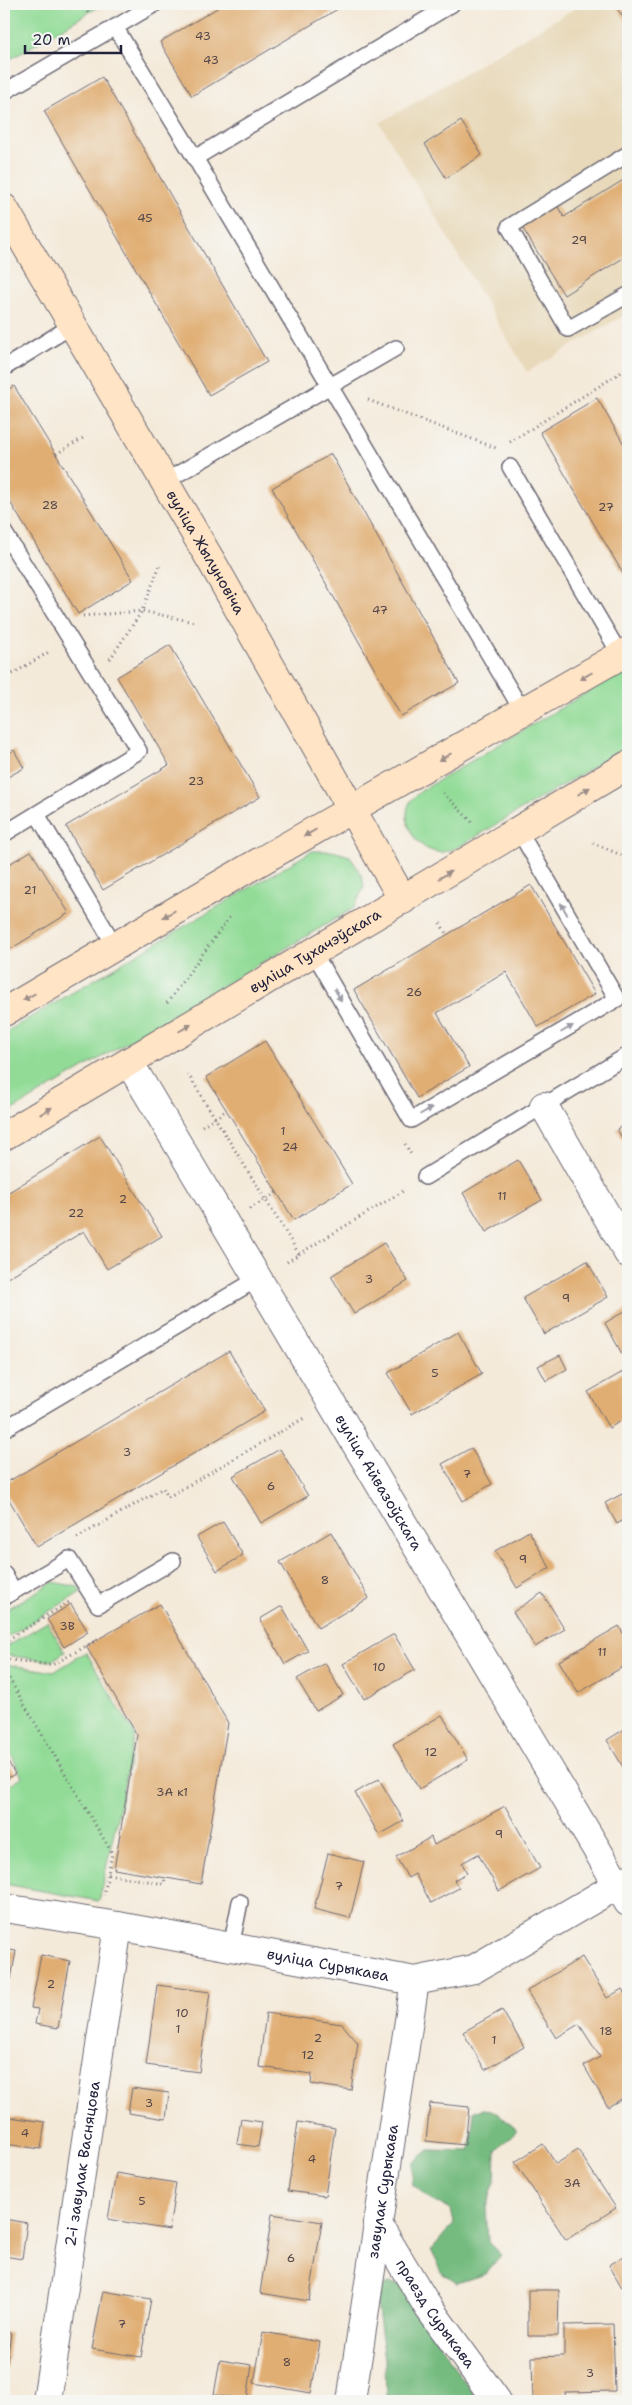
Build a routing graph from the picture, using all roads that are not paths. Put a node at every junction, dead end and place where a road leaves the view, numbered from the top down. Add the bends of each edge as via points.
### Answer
1 (155, 4) edge
2 (452, 4) edge
3 (115, 28) junction
4 (4, 92) edge
5 (628, 154) edge
6 (195, 158) junction
7 (4, 208) edge
8 (628, 295) edge
9 (73, 325) junction
10 (396, 348) dead end
11 (4, 368) edge
12 (330, 386) junction
13 (510, 468) road end
14 (164, 482) junction
15 (4, 532) edge
16 (624, 654) edge
17 (522, 712) junction
18 (628, 765) edge
19 (352, 809) junction
20 (37, 814) junction
21 (519, 831) junction
22 (4, 834) edge
23 (403, 900) junction
24 (116, 946) junction
25 (314, 953) junction
26 (4, 1012) edge
27 (628, 1055) edge
28 (129, 1062) junction
29 (544, 1106) junction
30 (4, 1136) edge
31 (426, 1177) road end
32 (628, 1250) edge
33 (259, 1278) junction
34 (4, 1429) edge
35 (173, 1562) dead end
36 (4, 1574) edge
37 (9, 1594) edge
38 (625, 1888) edge
39 (240, 1902) dead end
40 (4, 1908) edge
41 (118, 1926) junction
42 (231, 1947) junction
43 (415, 1981) junction
44 (377, 2223) junction
45 (47, 2401) edge
46 (351, 2401) edge
47 (497, 2401) edge

1 - 3 lane
2 - 6 lane
3 - 4 lane
3 - 6 lane
5 - 8 lane via 509,227 568,329
6 - 12 lane
7 - 9 main road, вуліца Жылуновіча
9 - 11 lane
9 - 14 main road, вуліца Жылуновіча
10 - 12 lane
12 - 14 lane
12 - 17 lane
13 - 16 lane
14 - 19 main road, вуліца Жылуновіча
15 - 20 lane via 139,751
16 -> 17 main road
17 -> 19 main road
21 -> 18 main road, вуліца Тухачэўскага
19 - 23 main road, вуліца Жылуновіча
19 -> 24 main road
20 - 22 lane
20 - 24 lane
23 -> 21 main road, вуліца Тухачэўскага
25 -> 21 lane via 411,1120 617,999
23 - 25 main road, вуліца Тухачэўскага
24 -> 26 main road
28 -> 25 main road, вуліца Тухачэўскага
27 - 29 lane
30 -> 28 main road, вуліца Тухачэўскага
28 - 33 street, вуліца Айвазоўскага
29 - 31 lane
29 - 32 street
33 - 34 lane
33 - 38 street, вуліца Айвазоўскага
35 - 37 lane via 98,1606 69,1559
36 - 37 lane
38 - 43 street, вуліца Сурыкава via 474,1969
39 - 42 lane
40 - 41 street, вуліца Сурыкава
41 - 42 street, вуліца Сурыкава
41 - 45 street, 2-і завулак Васняцова
42 - 43 street, вуліца Сурыкава
43 - 44 street, завулак Сурыкава
44 - 46 street, завулак Сурыкава
44 - 47 street, праезд Сурыкава via 428,2307

